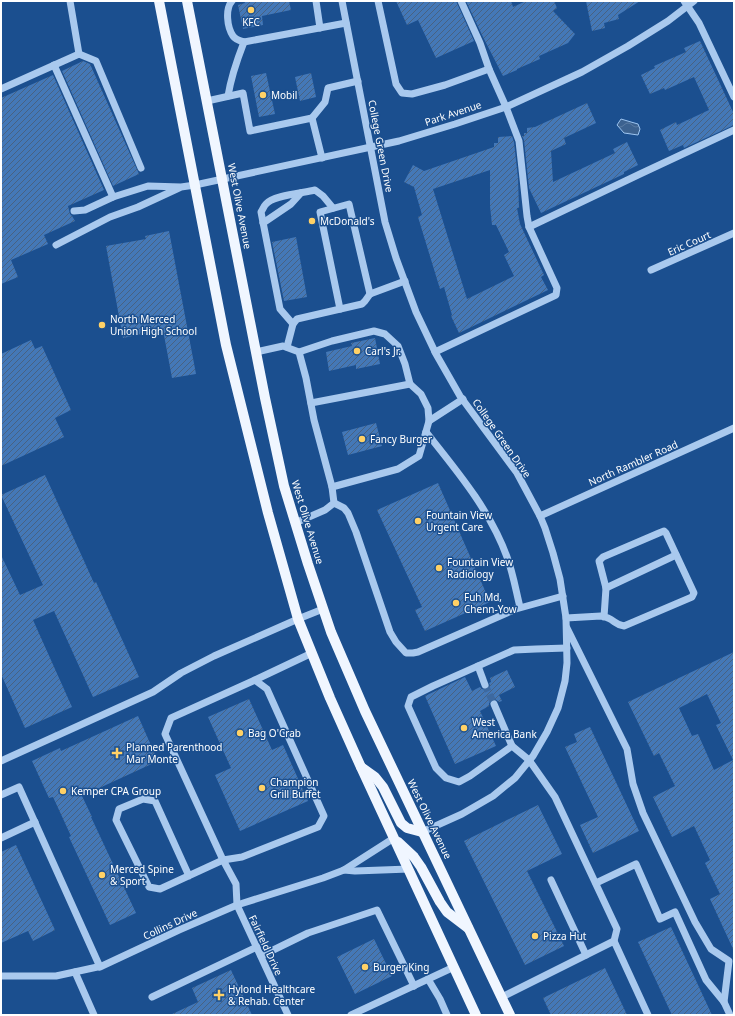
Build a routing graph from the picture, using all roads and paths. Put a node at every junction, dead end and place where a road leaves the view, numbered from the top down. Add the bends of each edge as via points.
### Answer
1 (70, 1) edge
2 (159, 1) edge
3 (187, 1) edge
4 (232, 1) edge
5 (316, 1) edge
6 (342, 1) edge
7 (378, 1) edge
8 (461, 1) edge
9 (689, 3) edge
10 (346, 23) junction
11 (320, 28) junction
12 (244, 42) junction
13 (79, 54) junction
14 (54, 65) junction
15 (489, 69) junction
16 (358, 81) junction
17 (1, 89) edge
18 (228, 96) junction
19 (734, 96) edge
20 (207, 101) junction
21 (506, 107) junction
22 (312, 118) junction
23 (734, 130) edge
24 (371, 147) junction
25 (322, 158) junction
26 (141, 168) dead end
27 (222, 180) junction
28 (195, 185) junction
29 (181, 187) junction
30 (301, 193) junction
31 (113, 197) junction
32 (333, 208) junction
33 (74, 211) dead end
34 (263, 224) junction
35 (529, 227) junction
36 (734, 233) edge
37 (56, 245) dead end
38 (651, 270) dead end
39 (405, 281) junction
40 (370, 294) junction
41 (340, 309) junction
42 (293, 324) junction
43 (287, 347) junction
44 (256, 352) junction
45 (299, 352) junction
46 (435, 352) junction
47 (410, 384) junction
48 (463, 399) junction
49 (311, 403) junction
50 (429, 421) junction
51 (734, 428) edge
52 (426, 432) junction
53 (332, 487) junction
54 (334, 504) junction
55 (540, 516) junction
56 (295, 523) junction
57 (676, 555) junction
58 (606, 588) junction
59 (563, 596) junction
60 (520, 607) junction
61 (323, 609) junction
62 (604, 617) junction
63 (298, 619) junction
64 (566, 622) junction
65 (567, 648) junction
66 (312, 653) junction
67 (478, 666) junction
68 (255, 680) junction
69 (485, 685) tunnel mouth
70 (494, 704) tunnel mouth
71 (512, 746) junction
72 (529, 760) junction
73 (1, 761) edge
74 (360, 766) junction
75 (1, 795) edge
76 (35, 822) junction
77 (422, 832) junction
78 (1, 838) edge
79 (394, 838) junction
80 (224, 860) junction
81 (408, 869) junction
82 (344, 870) junction
83 (189, 876) junction
84 (551, 880) dead end
85 (596, 883) junction
86 (237, 905) junction
87 (470, 929) junction
88 (614, 941) junction
89 (257, 947) junction
90 (586, 955) junction
91 (261, 956) junction
92 (731, 962) edge
93 (100, 967) junction
94 (454, 967) junction
95 (75, 972) junction
96 (1, 976) edge
97 (428, 979) junction
98 (414, 986) junction
99 (502, 997) junction
100 (152, 998) dead end
101 (724, 1002) junction
102 (94, 1015) edge
103 (288, 1015) edge
104 (351, 1015) edge
105 (447, 1015) edge
106 (476, 1015) edge
107 (510, 1015) edge
108 (648, 1015) edge
109 (730, 1015) edge

1 - 13 street
2 - 28 main road
3 - 20 main road, West Olive Avenue
4 - 12 street via 227,11 232,35
5 - 11 street
6 - 10 street, College Green Drive
7 - 15 street via 396,84 402,93 412,94 445,86
8 - 15 street
9 - 19 street
9 - 21 street, Park Avenue via 668,21 628,46 582,72
10 - 11 street
10 - 16 street, College Green Drive
11 - 12 street
12 - 18 street via 234,66
13 - 14 street
13 - 26 street via 96,61
14 - 17 street
14 - 31 street
15 - 21 street
16 - 22 street via 328,88 325,102
16 - 24 street, College Green Drive
18 - 20 street
18 - 22 street via 243,93 250,131
20 - 27 main road, West Olive Avenue
21 - 24 street, Park Avenue
21 - 35 street via 519,141
22 - 25 street
23 - 35 street
24 - 25 street, Park Avenue
24 - 39 street, College Green Drive via 386,222
25 - 27 street, Park Avenue
27 - 28 street, Park Avenue
27 - 44 main road, West Olive Avenue
28 - 29 street, Park Avenue
28 - 63 main road via 226,345 268,513
29 - 31 street via 148,186
29 - 37 street via 110,217
30 - 32 street via 315,190
30 - 34 street via 291,204
30 - 34 street via 281,196 266,203 261,212
31 - 33 street via 85,210
32 - 40 street via 349,204
32 - 41 street via 320,212
34 - 42 street via 280,309
35 - 46 street via 557,288 556,295
36 - 38 street, Eric Court
39 - 40 street
39 - 46 street, College Green Drive
40 - 41 street via 362,304
41 - 42 street via 297,319
42 - 43 street
43 - 44 street
43 - 45 street
44 - 56 main road, West Olive Avenue via 284,486
45 - 47 street via 374,331 385,334 398,346
45 - 49 street
46 - 48 street, College Green Drive
47 - 49 street
47 - 50 street via 421,394 428,408
48 - 50 street
48 - 55 street, College Green Drive via 516,474
49 - 53 street
50 - 52 street
51 - 55 street, North Rambler Road
52 - 53 street via 419,456 398,469
52 - 60 street via 460,474 498,536 507,558
53 - 54 street
54 - 56 street
54 - 60 street via 348,512 390,632 406,653 418,652
55 - 59 street, College Green Drive via 553,553
56 - 61 main road, West Olive Avenue
57 - 58 street
57 - 58 street via 664,531 603,557 599,561
57 - 62 street via 694,593 692,597 624,626 619,626
58 - 62 street
59 - 60 street
59 - 64 street, College Green Drive
61 - 63 street
61 - 77 main road, West Olive Avenue via 365,711
62 - 64 street
63 - 66 main road
63 - 73 street via 214,656 181,673 153,692
64 - 65 street, College Green Drive
64 - 92 street via 627,749 633,784 643,813 695,922 711,949
65 - 67 street via 514,650
65 - 72 street, College Green Drive via 565,681 558,708 547,732
66 - 68 street
66 - 74 main road
67 - 69 street
67 - 71 street via 411,697 408,706 436,768 446,778 458,782
68 - 80 street via 170,718 165,734
68 - 80 street via 267,689 324,816 318,827 242,856
70 - 71 street
71 - 72 street
72 - 77 street, College Green Drive via 515,778 494,796
72 - 85 street via 555,797
74 - 77 main road via 383,787 401,823 407,828
74 - 79 main road
75 - 76 street via 19,787
76 - 78 street
76 - 93 street
77 - 87 main road, West Olive Avenue
79 - 81 main road
79 - 82 street, Collins Drive
79 - 87 main road via 414,857 447,912
80 - 83 street
80 - 86 street via 236,884
81 - 82 street, Collins Drive
81 - 94 main road
82 - 86 street, Collins Drive
83 - 83 street via 160,889 149,887 116,820 119,809 143,799 155,801
84 - 90 street
85 - 88 street via 617,929
85 - 101 street via 636,864 660,919 675,912 706,980
86 - 89 street, Fairfield Drive
86 - 93 street, Collins Drive
87 - 99 main road, West Olive Avenue
88 - 90 street
88 - 108 street
89 - 91 street, Fairfield Drive
89 - 100 street
90 - 99 street
91 - 98 street via 308,933 378,910
91 - 103 street, Fairfield Drive
92 - 101 street
93 - 95 street, Collins Drive
94 - 97 street
94 - 106 main road
95 - 96 street, Collins Drive via 56,976
95 - 102 street
97 - 98 street
97 - 105 street
98 - 104 street
99 - 107 main road, West Olive Avenue
101 - 109 street

